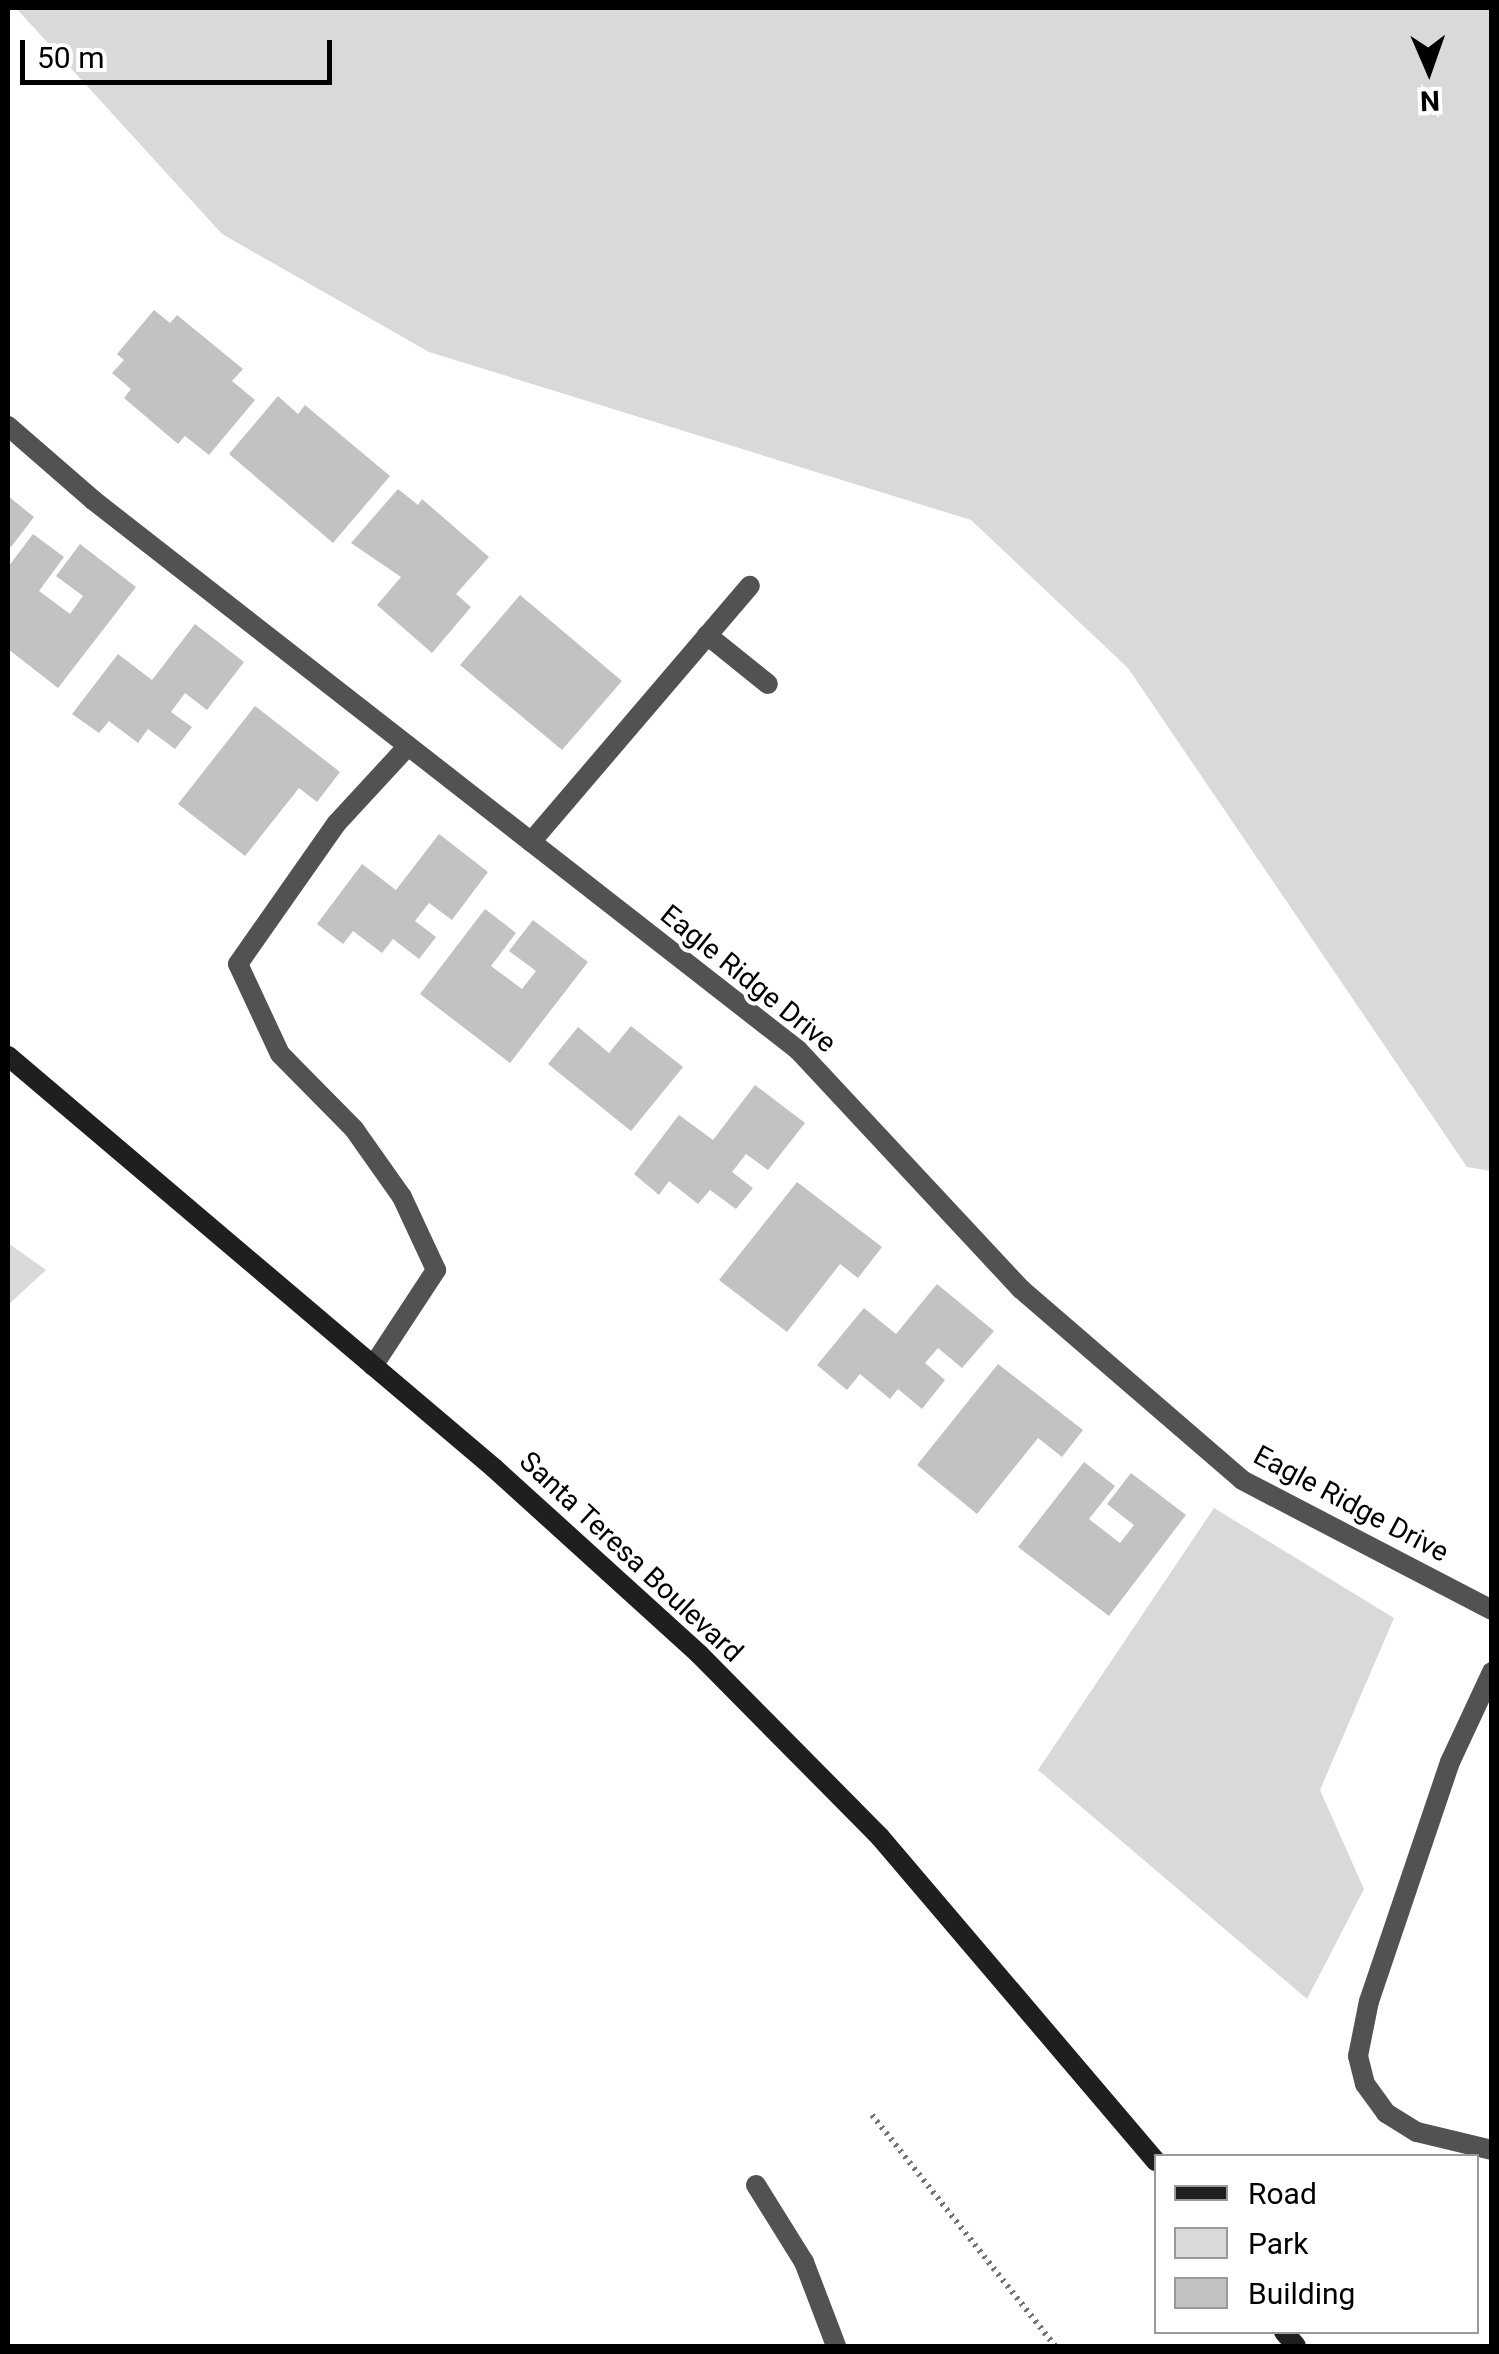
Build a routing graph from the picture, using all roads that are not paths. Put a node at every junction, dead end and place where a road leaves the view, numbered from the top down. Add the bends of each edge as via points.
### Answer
1 (8, 426) edge
2 (750, 586) dead end
3 (707, 636) junction
4 (768, 684) dead end
5 (408, 746) junction
6 (531, 842) junction
7 (8, 1056) edge
8 (373, 1366) junction
9 (1492, 1610) edge
10 (1492, 1672) edge
11 (1492, 2150) edge
12 (1154, 2159) edge
13 (756, 2184) dead end
14 (836, 2346) edge

1 - 5 street, Eagle Ridge Drive
2 - 3 street
3 - 4 street
3 - 6 street
5 - 6 street, Eagle Ridge Drive
5 - 8 street via 336,824 238,964 280,1054 354,1129 402,1197 436,1270
6 - 9 street, Eagle Ridge Drive via 798,1050 1021,1289 1242,1480
7 - 8 main road, Santa Teresa Boulevard
8 - 12 main road, Santa Teresa Boulevard via 699,1654 880,1837
10 - 11 street via 1450,1762 1369,2001 1358,2056 1365,2084 1386,2114 1417,2132
13 - 14 street via 804,2262

